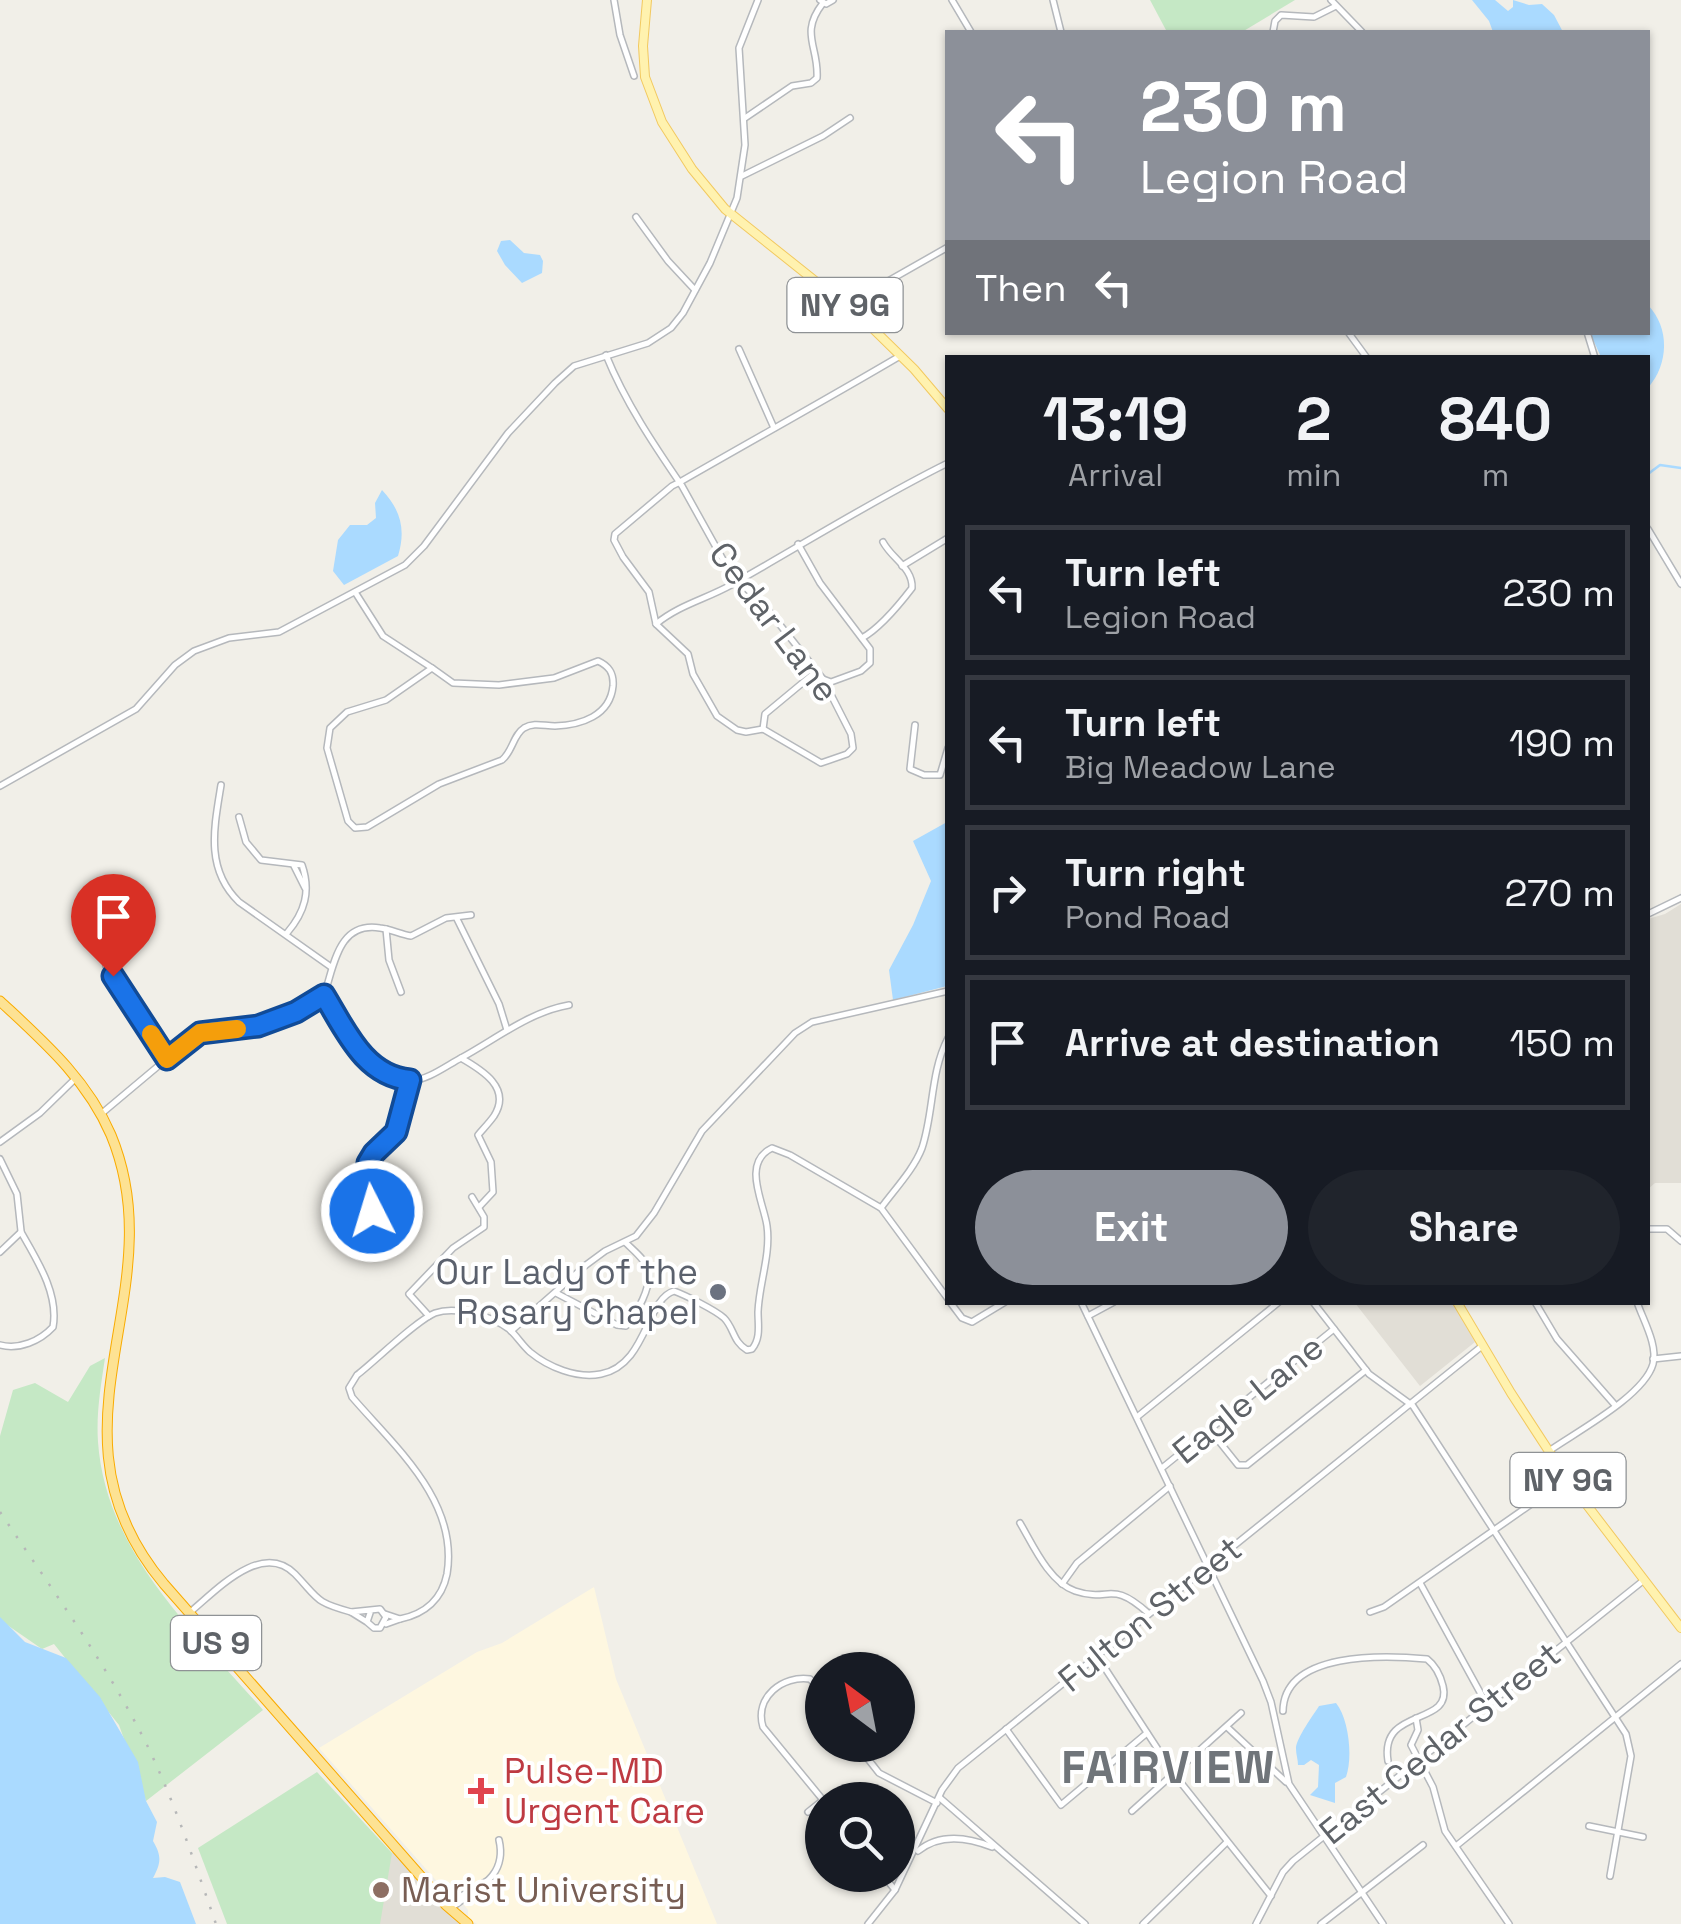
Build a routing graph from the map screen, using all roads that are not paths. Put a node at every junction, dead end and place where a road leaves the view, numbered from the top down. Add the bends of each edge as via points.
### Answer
1 (614, 0) edge
2 (646, 0) edge
3 (758, 0) edge
4 (833, 0) edge
5 (952, 0) edge
6 (1052, 0) edge
7 (821, 2) edge
8 (1333, 3) edge
9 (970, 30) edge
10 (1060, 30) edge
11 (1274, 30) edge
12 (1360, 30) edge
13 (634, 76) dead end
14 (746, 118) junction
15 (850, 118) dead end
16 (742, 176) junction
17 (731, 213) junction
18 (636, 217) dead end
19 (945, 248) edge
20 (695, 290) junction
21 (846, 305) junction
22 (738, 349) dead end
23 (606, 355) junction
24 (900, 356) junction
25 (945, 406) edge
26 (774, 428) junction
27 (945, 464) edge
28 (680, 482) junction
29 (1650, 532) edge
30 (945, 540) edge
31 (883, 542) dead end
32 (798, 544) junction
33 (902, 566) junction
34 (739, 580) junction
35 (1681, 584) edge
36 (355, 592) junction
37 (656, 624) junction
38 (862, 638) junction
39 (432, 668) junction
40 (823, 680) junction
41 (915, 725) dead end
42 (763, 728) junction
43 (945, 758) edge
44 (221, 785) dead end
45 (0, 786) edge
46 (239, 817) dead end
47 (1681, 898) edge
48 (1650, 913) edge
49 (471, 915) dead end
50 (457, 918) junction
51 (386, 929) junction
52 (287, 933) junction
53 (106, 966) dead end
54 (330, 966) junction
55 (401, 992) dead end
56 (945, 992) edge
57 (324, 995) junction
58 (0, 1001) edge
59 (569, 1005) dead end
60 (507, 1030) junction
61 (945, 1045) edge
62 (461, 1058) junction
63 (167, 1059) junction
64 (77, 1078) junction
65 (410, 1080) junction
66 (101, 1114) junction
67 (0, 1142) edge
68 (0, 1158) edge
69 (366, 1173) junction
70 (472, 1196) dead end
71 (479, 1207) junction
72 (881, 1208) junction
73 (1650, 1229) edge
74 (21, 1232) junction
75 (1681, 1241) edge
76 (626, 1242) junction
77 (0, 1252) edge
78 (556, 1293) junction
79 (945, 1294) edge
80 (953, 1305) edge
81 (1000, 1305) edge
82 (1082, 1305) edge
83 (1108, 1305) edge
84 (1275, 1305) edge
85 (1315, 1305) edge
86 (1459, 1305) edge
87 (1536, 1305) edge
88 (1638, 1305) edge
89 (429, 1316) junction
90 (1088, 1316) junction
91 (1334, 1329) junction
92 (511, 1331) junction
93 (0, 1345) edge
94 (1482, 1346) junction
95 (1681, 1356) edge
96 (1653, 1359) junction
97 (1366, 1370) junction
98 (1410, 1404) junction
99 (1615, 1406) junction
100 (1136, 1418) junction
101 (1210, 1430) junction
102 (1549, 1451) junction
103 (1162, 1468) junction
104 (1567, 1479) junction
105 (1170, 1485) junction
106 (1020, 1523) dead end
107 (1494, 1532) junction
108 (1209, 1566) junction
109 (1644, 1580) junction
110 (1420, 1583) junction
111 (1062, 1584) junction
112 (371, 1610) junction
113 (351, 1612) junction
114 (1370, 1612) dead end
115 (190, 1613) junction
116 (385, 1614) junction
117 (1148, 1614) junction
118 (400, 1620) junction
119 (367, 1622) junction
120 (383, 1626) junction
121 (1681, 1628) edge
122 (1565, 1643) junction
123 (1097, 1656) junction
124 (1681, 1664) edge
125 (805, 1678) edge
126 (1269, 1695) junction
127 (1284, 1697) junction
128 (1487, 1705) junction
129 (1283, 1711) dead end
130 (1241, 1713) dead end
131 (1416, 1718) junction
132 (1613, 1718) junction
133 (1227, 1728) junction
134 (1006, 1729) junction
135 (1147, 1733) junction
136 (1419, 1760) junction
137 (1388, 1761) dead end
138 (871, 1762) edge
139 (1174, 1774) junction
140 (808, 1782) edge
141 (1288, 1784) junction
142 (938, 1800) junction
143 (1132, 1811) dead end
144 (1589, 1826) dead end
145 (1618, 1832) junction
146 (1323, 1837) junction
147 (1643, 1837) dead end
148 (499, 1840) dead end
149 (1226, 1842) junction
150 (1423, 1845) dead end
151 (1456, 1846) junction
152 (915, 1851) edge
153 (1008, 1855) junction
154 (915, 1856) edge
155 (1610, 1876) dead end
156 (894, 1892) edge
157 (1362, 1893) junction
158 (1270, 1896) junction
159 (448, 1907) junction
160 (458, 1924) edge
161 (468, 1924) edge
162 (868, 1924) edge
163 (1085, 1924) edge
164 (1143, 1924) edge
165 (1256, 1924) edge
166 (1321, 1924) edge
167 (1384, 1924) edge
168 (1508, 1924) edge

1 - 13 street
2 - 17 main road, NY 9G via 643,62 653,104 692,169
3 - 14 street via 739,48
4 - 7 street
5 - 9 street
6 - 10 street
7 - 14 street via 810,39 818,78 792,86
8 - 11 street via 1314,17 1281,15
8 - 12 street
14 - 16 street
15 - 16 street
16 - 17 street
17 - 20 street
17 - 21 main road, NY 9G
18 - 20 street
19 - 21 street
20 - 23 street via 671,328 648,343
21 - 24 main road, NY 9G
22 - 26 street
23 - 28 street, Cedar Lane
23 - 36 street via 574,366 538,400 412,560
24 - 25 main road, NY 9G
24 - 26 street
26 - 28 street
27 - 32 street
28 - 34 street, Cedar Lane
28 - 37 street via 619,528 614,540 649,592
29 - 35 street
30 - 33 street
31 - 33 street
32 - 34 street
32 - 38 street
33 - 38 street via 912,580 910,592
34 - 37 street
34 - 40 street, Cedar Lane
36 - 39 street via 384,636
36 - 45 street via 279,632 229,638 194,651 136,709
37 - 42 street via 688,654 717,716 737,730
38 - 40 street via 871,654 867,668
39 - 39 street via 386,700 346,712 330,728 327,748 355,828 506,757 523,729 578,723 600,713 613,684 609,668 598,662 554,678 499,684 453,683
40 - 42 street via 812,675 765,714
40 - 42 street, Cedar Lane via 853,740 852,751 817,762
41 - 43 street via 910,769 940,774
44 - 52 street via 213,850 221,880 239,902
46 - 52 street via 260,860 302,864 307,898
47 - 48 street
49 - 50 street
50 - 51 street via 411,936
50 - 60 street
51 - 54 street via 352,934
51 - 55 street
52 - 54 street
53 - 63 street
54 - 57 street
56 - 76 street via 812,1022 795,1032 702,1130 654,1213
57 - 63 street via 258,1026 200,1033
57 - 65 street via 369,1062
58 - 64 highway, US 9
59 - 60 street
60 - 62 street
61 - 72 street via 923,1144
62 - 65 street
62 - 71 street via 483,1070 498,1090 498,1109 478,1136 493,1192
63 - 66 street
64 - 66 highway, US 9
64 - 67 street
65 - 69 street via 396,1132 374,1153
66 - 115 highway, US 9 via 130,1215 105,1419 111,1482 141,1554
68 - 74 street via 18,1194
69 - 69 street via 362,1202 378,1210 394,1192
70 - 71 street
71 - 89 street via 484,1228 452,1248 409,1294
72 - 79 street
72 - 92 street via 785,1153 764,1153 756,1183 768,1238 758,1341 750,1350 738,1345 722,1317 674,1291 662,1298 628,1358 602,1374 550,1365
73 - 75 street via 1667,1230
74 - 77 street
74 - 93 street via 48,1286 54,1324 42,1338
76 - 78 street via 600,1254
76 - 78 street via 648,1274 626,1326
78 - 92 street
80 - 81 street via 972,1322
82 - 90 street
83 - 90 street
84 - 100 street
85 - 91 street
86 - 94 main road, NY 9G
87 - 99 street
88 - 96 street
89 - 92 street via 459,1311
89 - 118 street via 349,1388 424,1484 446,1532 447,1570 438,1597
90 - 100 street
91 - 97 street
91 - 101 street, Eagle Lane
94 - 98 street, Fulton Street
94 - 102 main road, NY 9G
95 - 96 street
96 - 99 street via 1642,1383
97 - 98 street
97 - 101 street via 1247,1465 1238,1465
98 - 107 street
98 - 108 street, Fulton Street
99 - 102 street
100 - 103 street
101 - 103 street, Eagle Lane
102 - 104 main road, NY 9G
103 - 105 street
104 - 107 street
104 - 109 main road, NY 9G
105 - 108 street
105 - 111 street via 1077,1563
106 - 111 street
107 - 110 street
107 - 122 street
108 - 117 street, Fulton Street
108 - 126 street
109 - 121 main road, NY 9G
109 - 122 street, East Cedar Street
110 - 114 street
110 - 128 street
111 - 117 street via 1086,1594 1128,1596
112 - 113 street
112 - 116 street
112 - 119 street
113 - 115 street via 316,1600 286,1567 266,1563 237,1574
113 - 119 street
115 - 159 highway, US 9
116 - 118 street
116 - 120 street
117 - 123 street, Fulton Street
118 - 120 street
119 - 120 street
122 - 128 street, East Cedar Street
122 - 132 street
123 - 134 street, Fulton Street
123 - 135 street
124 - 132 street
125 - 140 street via 779,1686 762,1707 764,1727
126 - 127 street
126 - 141 street
127 - 129 street
127 - 131 street via 1302,1676 1328,1663 1422,1658 1436,1668 1444,1694 1438,1708
128 - 136 street, East Cedar Street
130 - 133 street
131 - 136 street via 1411,1745
131 - 137 street via 1391,1733
132 - 145 street via 1631,1756
132 - 151 street
133 - 139 street
133 - 141 street
134 - 135 street via 1065,1805
134 - 142 street, Fulton Street via 954,1772
135 - 139 street
136 - 146 street, East Cedar Street
136 - 151 street
138 - 142 street via 879,1773
139 - 143 street
139 - 149 street
141 - 146 street
142 - 152 street, Fulton Street
142 - 153 street
144 - 145 street
145 - 147 street
145 - 155 street
146 - 157 street
146 - 158 street, East Cedar Street via 1287,1867
148 - 159 street via 501,1860 490,1880
149 - 158 street
149 - 164 street
150 - 157 street
151 - 168 street
153 - 154 street via 950,1838 923,1846
153 - 163 street
156 - 162 street, Fulton Street
157 - 166 street
157 - 167 street
158 - 165 street, East Cedar Street
159 - 160 highway, US 9
159 - 161 highway, US 9

